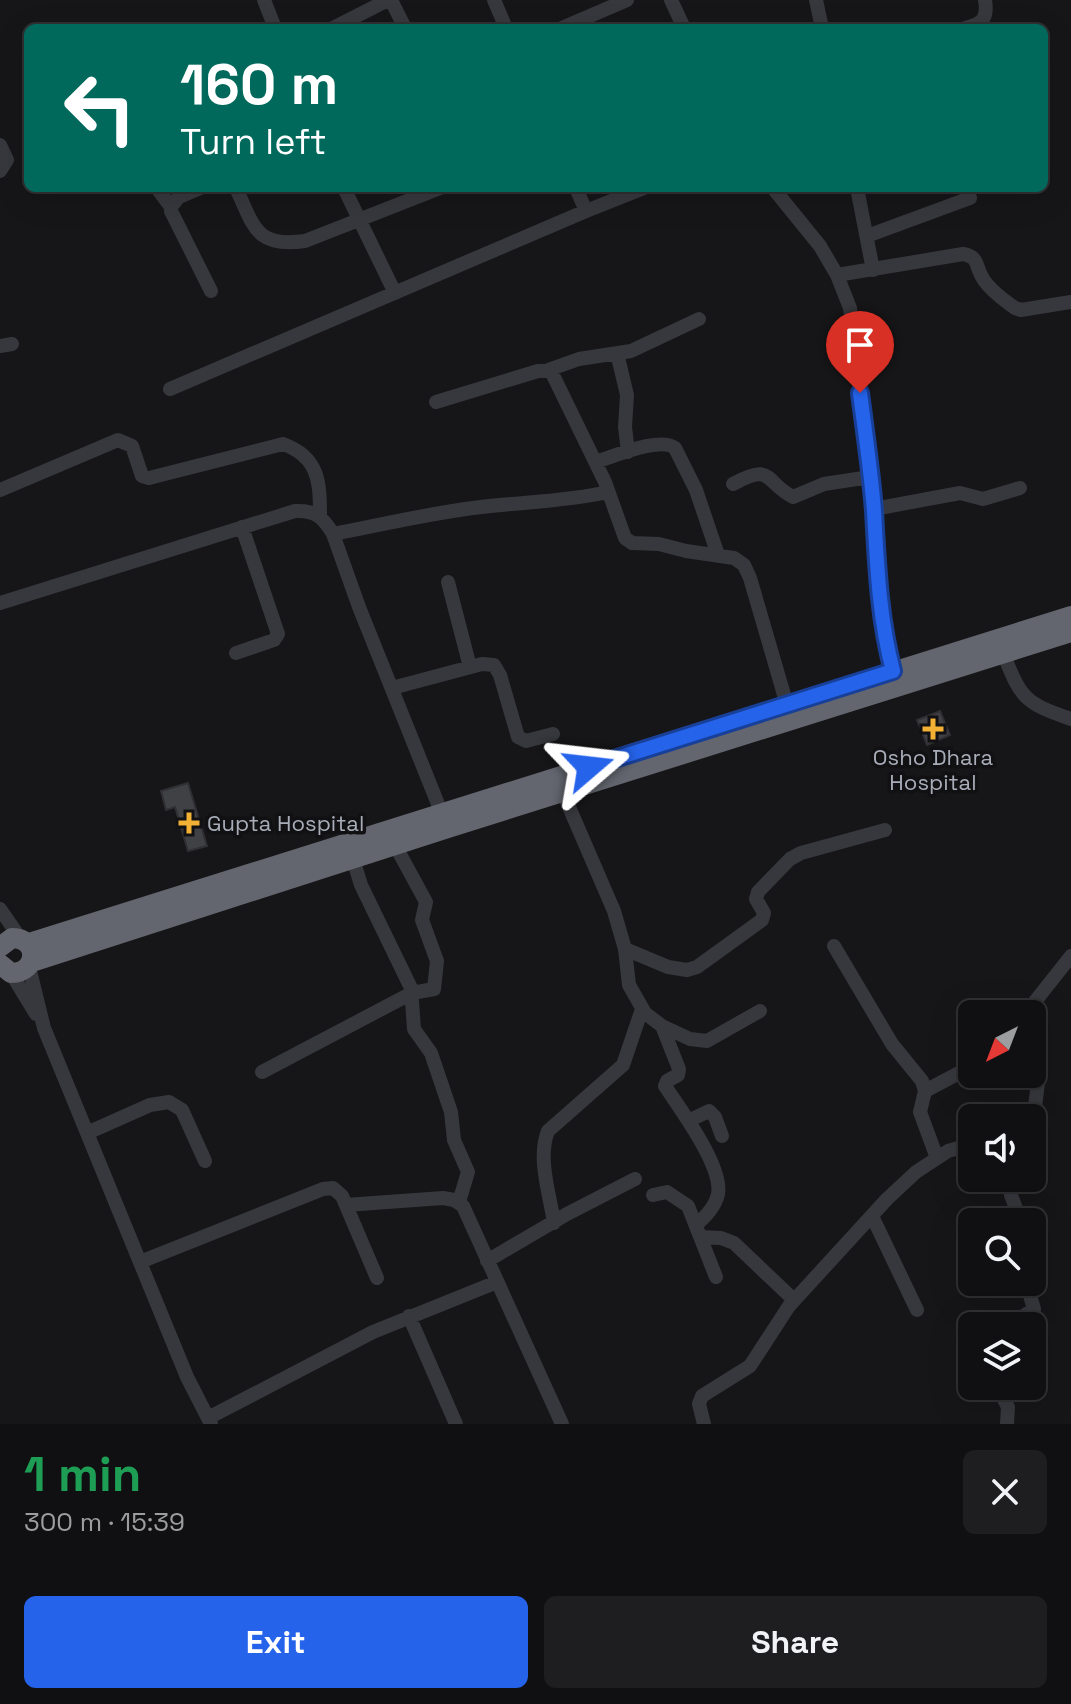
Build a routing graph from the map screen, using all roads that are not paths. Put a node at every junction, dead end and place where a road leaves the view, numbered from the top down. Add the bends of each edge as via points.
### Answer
1 (264, 0) edge
2 (390, 0) edge
3 (494, 0) edge
4 (627, 0) edge
5 (671, 0) edge
6 (816, 0) edge
7 (985, 0) edge
8 (273, 24) edge
9 (341, 24) edge
10 (403, 24) edge
11 (504, 24) edge
12 (571, 24) edge
13 (682, 24) edge
14 (821, 24) edge
15 (977, 24) edge
16 (0, 145) edge
17 (0, 171) edge
18 (160, 192) edge
19 (191, 192) edge
20 (238, 192) edge
21 (346, 192) edge
22 (430, 192) edge
23 (578, 192) edge
24 (634, 192) edge
25 (776, 192) edge
26 (858, 192) edge
27 (970, 198) dead end
28 (171, 207) junction
29 (586, 211) junction
30 (358, 220) junction
31 (867, 236) junction
32 (873, 270) junction
33 (837, 275) junction
34 (211, 291) dead end
35 (395, 293) junction
36 (1071, 302) edge
37 (699, 319) dead end
38 (617, 353) junction
39 (548, 370) junction
40 (170, 389) dead end
41 (436, 402) dead end
42 (628, 452) junction
43 (595, 462) junction
44 (870, 477) junction
45 (733, 484) dead end
46 (1020, 488) dead end
47 (0, 490) edge
48 (608, 492) junction
49 (874, 509) junction
50 (320, 516) junction
51 (242, 527) junction
52 (333, 534) junction
53 (718, 555) junction
54 (448, 582) dead end
55 (0, 603) edge
56 (1071, 616) edge
57 (1071, 632) edge
58 (236, 653) dead end
59 (1003, 653) junction
60 (470, 667) junction
61 (896, 679) junction
62 (392, 688) junction
63 (787, 705) junction
64 (1071, 719) edge
65 (553, 734) dead end
66 (563, 793) junction
67 (442, 814) junction
68 (885, 830) dead end
69 (395, 845) junction
70 (353, 859) junction
71 (0, 909) edge
72 (834, 946) dead end
73 (0, 947) edge
74 (625, 949) junction
75 (1071, 956) edge
76 (16, 961) edge
77 (1065, 970) edge
78 (412, 993) junction
79 (1038, 1000) edge
80 (642, 1009) junction
81 (760, 1011) dead end
82 (662, 1026) junction
83 (262, 1072) dead end
84 (958, 1074) edge
85 (925, 1091) junction
86 (690, 1120) junction
87 (87, 1133) junction
88 (722, 1136) dead end
89 (958, 1148) edge
90 (937, 1158) junction
91 (205, 1161) dead end
92 (635, 1179) dead end
93 (653, 1195) dead end
94 (459, 1202) junction
95 (346, 1205) junction
96 (872, 1216) junction
97 (554, 1223) junction
98 (699, 1231) junction
99 (487, 1261) junction
100 (140, 1262) junction
101 (716, 1277) dead end
102 (377, 1278) dead end
103 (497, 1282) junction
104 (794, 1300) junction
105 (917, 1310) dead end
106 (409, 1316) junction
107 (1004, 1400) edge
108 (209, 1421) edge
109 (456, 1424) edge
110 (562, 1424) edge
111 (704, 1424) edge
112 (1007, 1424) edge

1 - 8 street
2 - 9 street
2 - 10 street
3 - 11 street
4 - 12 street
5 - 13 street
6 - 14 street
7 - 15 street via 985,19
16 - 17 street via 7,160
18 - 28 street
19 - 28 street
20 - 30 street via 259,234 278,242 305,241
21 - 30 street
22 - 30 street
23 - 29 street
24 - 29 street
25 - 33 street
26 - 31 street
27 - 31 street
28 - 34 street
29 - 35 street
30 - 35 street
31 - 32 street
32 - 33 street
32 - 36 street via 969,255 978,262 982,277 1015,308
33 - 44 street via 850,308
35 - 40 street
37 - 38 street
38 - 39 street
38 - 42 street via 627,395
39 - 41 street
39 - 43 street
42 - 43 street
42 - 53 street via 658,443 675,448
43 - 48 street
44 - 45 street via 824,484 793,497 759,473
44 - 49 street
46 - 49 street via 983,499 960,493
47 - 50 street via 118,440 132,446 144,478 283,444 302,453 315,471
48 - 52 street via 470,508
48 - 53 street via 629,542
49 - 61 street via 877,584
50 - 51 street via 295,511
50 - 52 street
51 - 55 street
51 - 58 street via 278,634
52 - 62 street
53 - 63 street via 734,558 747,570
54 - 60 street
56 - 61 highway
57 - 59 highway
59 - 61 highway
59 - 64 street via 1023,694 1040,708
60 - 62 street
60 - 65 street via 497,667 518,737 526,741
61 - 63 highway
61 - 66 highway
62 - 67 street
63 - 67 highway
66 - 69 highway
66 - 74 street
67 - 76 highway
68 - 74 street via 809,849 790,859 756,896 762,920 697,967 678,970
69 - 70 highway
69 - 78 street via 426,902 422,920 437,961 434,989
70 - 76 highway
70 - 78 street
71 - 76 street
72 - 85 street
73 - 76 highway via 12,938
74 - 80 street via 629,985
75 - 77 street
76 - 87 street
77 - 79 street
78 - 83 street
78 - 94 street via 414,1029 431,1053 468,1172
80 - 82 street
80 - 97 street via 623,1065 554,1123 545,1138
81 - 82 street via 707,1041
82 - 86 street via 679,1069 665,1086
84 - 85 street
85 - 90 street via 920,1112
86 - 88 street via 709,1111
86 - 98 street via 719,1186
87 - 91 street via 169,1102 182,1110
87 - 100 street
89 - 90 street
90 - 96 street
92 - 97 street
93 - 98 street via 674,1194 688,1206
94 - 95 street via 443,1198
94 - 99 street
95 - 100 street via 333,1188 323,1189
95 - 102 street
96 - 104 street
96 - 105 street
97 - 99 street
98 - 101 street
98 - 104 street via 734,1243
99 - 103 street
100 - 108 street
103 - 106 street
103 - 110 street
104 - 111 street via 750,1366 700,1399
106 - 108 street via 322,1356
106 - 109 street
107 - 112 street

